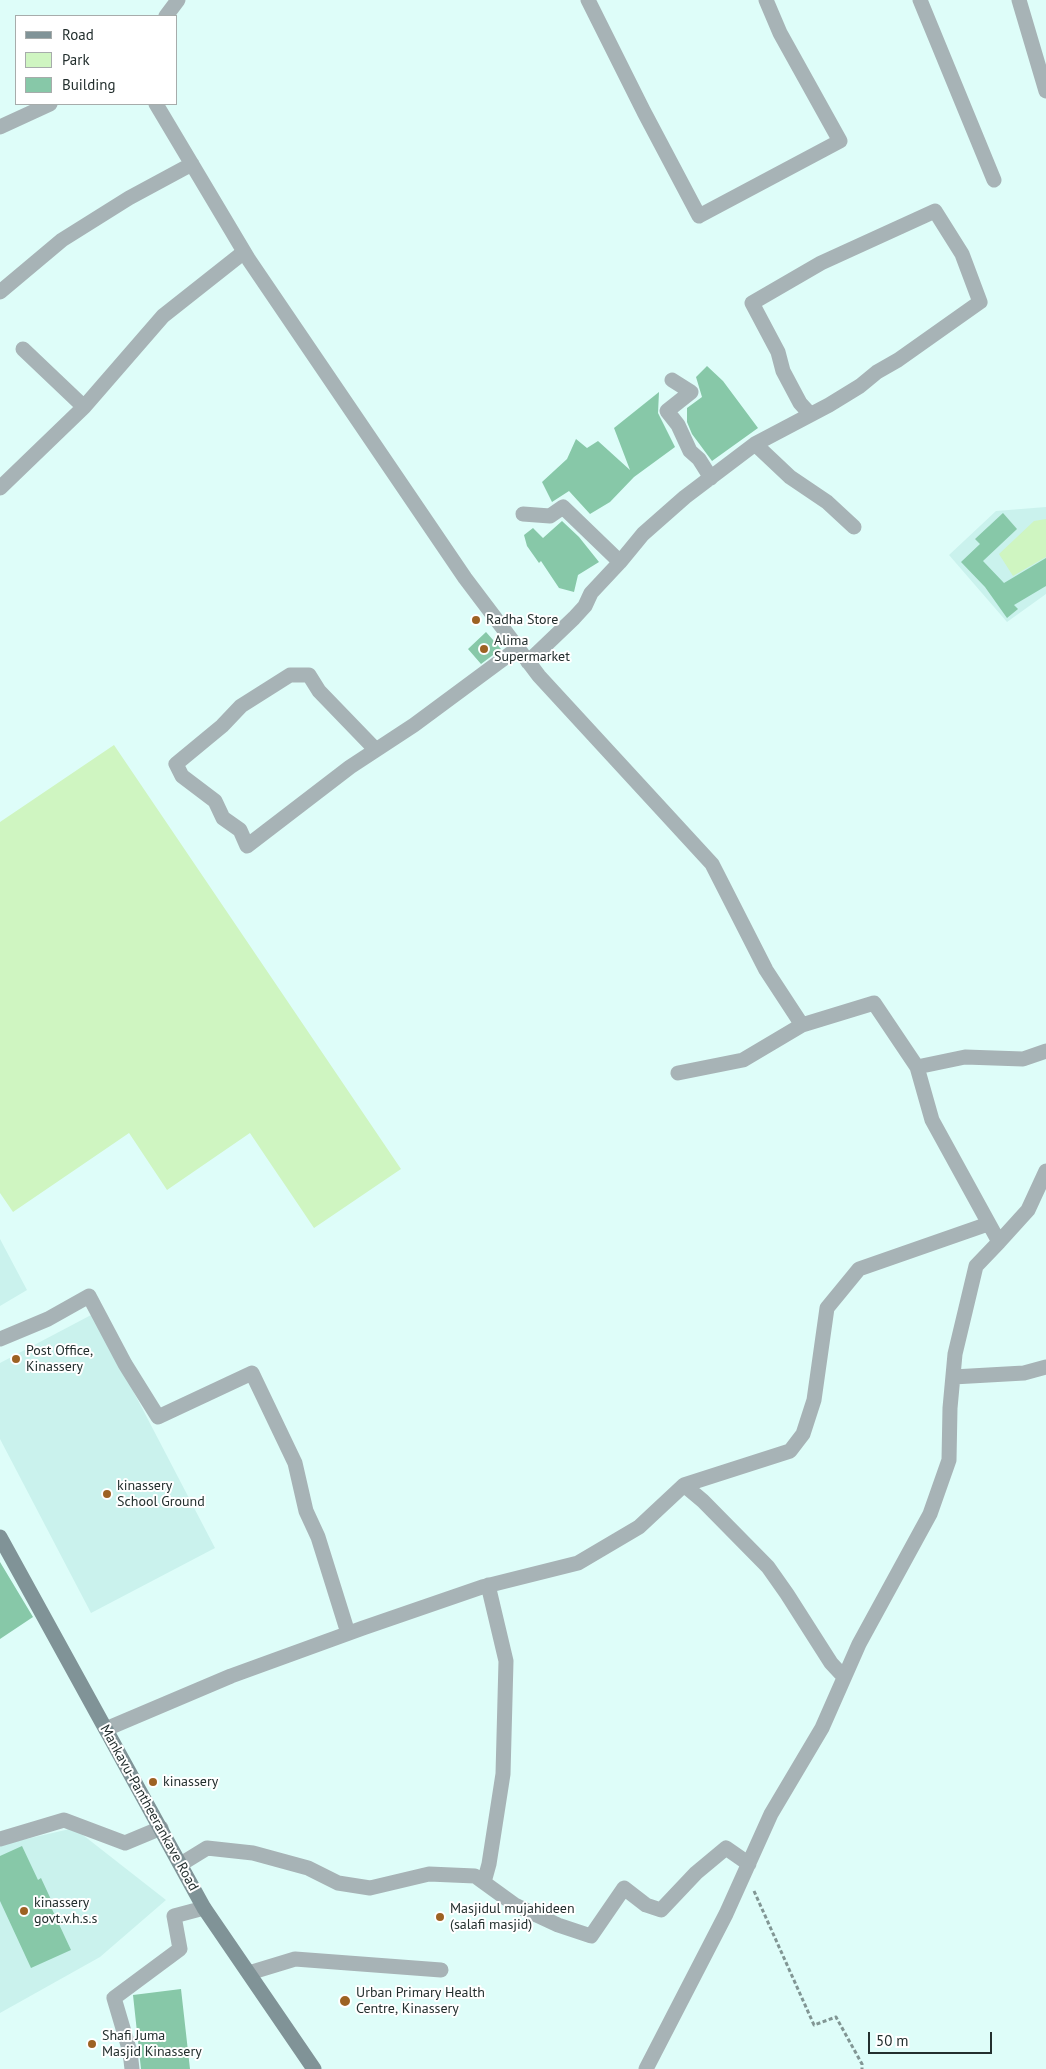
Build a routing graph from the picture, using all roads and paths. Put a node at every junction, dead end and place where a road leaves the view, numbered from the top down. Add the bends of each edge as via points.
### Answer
1 (178, 0) edge
2 (588, 0) edge
3 (766, 0) edge
4 (920, 0) edge
5 (1019, 0) edge
6 (167, 15) edge
7 (1046, 91) edge
8 (48, 105) edge
9 (157, 105) edge
10 (0, 127) edge
11 (192, 164) junction
12 (994, 180) dead end
13 (244, 252) junction
14 (0, 292) edge
15 (23, 349) dead end
16 (672, 380) dead end
17 (84, 407) junction
18 (810, 414) junction
19 (755, 444) junction
20 (711, 478) junction
21 (0, 488) edge
22 (523, 514) dead end
23 (854, 526) dead end
24 (620, 562) junction
25 (518, 648) junction
26 (528, 662) junction
27 (375, 749) junction
28 (802, 1025) junction
29 (1046, 1051) edge
30 (917, 1067) junction
31 (678, 1073) dead end
32 (1046, 1171) edge
33 (988, 1224) junction
34 (998, 1242) junction
35 (0, 1339) edge
36 (1046, 1366) edge
37 (952, 1377) junction
38 (684, 1485) junction
39 (0, 1537) edge
40 (488, 1586) junction
41 (348, 1633) junction
42 (844, 1677) junction
43 (106, 1729) junction
44 (161, 1828) junction
45 (0, 1839) edge
46 (181, 1864) junction
47 (747, 1868) junction
48 (484, 1882) junction
49 (204, 1908) junction
50 (441, 1970) dead end
51 (249, 1973) junction
52 (132, 2069) edge
53 (314, 2069) edge
54 (646, 2069) edge
55 (862, 2069) edge

1 - 6 street
2 - 3 street via 699,216 840,141 780,33
4 - 12 street
5 - 7 street
8 - 10 street
9 - 11 street
11 - 13 street
11 - 14 street via 62,240
13 - 17 street via 163,316
13 - 25 street via 465,578
15 - 17 street
16 - 20 street via 691,392 667,411 678,425 690,451
17 - 21 street
18 - 18 street via 860,386 980,302 962,254 935,211 821,264 752,303 778,352 783,370
18 - 19 street
19 - 20 street
19 - 23 street via 790,477
20 - 24 street via 642,534
22 - 24 street via 550,516 563,507
24 - 26 street via 591,593 574,618
25 - 26 street
25 - 27 street
26 - 28 street via 712,864 766,970
27 - 27 street via 247,846 240,830 223,818 215,801 182,776 176,764 241,706 290,675 309,675 319,691
28 - 30 street via 874,1003
28 - 31 street via 743,1060
29 - 30 street via 1022,1060 965,1057
30 - 33 street via 932,1120
32 - 34 street via 1028,1210
33 - 34 street
33 - 38 street via 859,1269 827,1308 814,1400 803,1434 790,1451
34 - 37 street via 976,1266
35 - 41 street via 48,1320 90,1296 125,1364 158,1418 252,1373 295,1462 306,1511 318,1537
36 - 37 street via 1024,1373
37 - 42 street via 949,1460 930,1514
38 - 40 street via 639,1527 578,1563
38 - 42 street via 768,1567 830,1663
39 - 43 main road, Mankavu-Pantheerankave Road
40 - 41 street
40 - 48 street via 506,1661 503,1774 490,1864
41 - 43 street via 231,1676
42 - 47 street via 822,1728 771,1814
43 - 44 main road, Mankavu-Pantheerankave Road
44 - 45 street via 125,1843 64,1820
44 - 46 main road, Mankavu-Pantheerankave Road
46 - 48 street via 207,1848 253,1853 308,1868 338,1884 370,1888 429,1874 475,1876
46 - 49 main road, Mankavu-Pantheerankave Road
47 - 48 street via 726,1848 696,1873 661,1910 646,1905 624,1888 591,1936 515,1905
47 - 54 street
47 - 55 path via 814,2025 836,2017
49 - 51 main road, Mankavu-Pantheerankave Road
49 - 52 street via 174,1916 180,1949 114,1998
50 - 51 street via 294,1959
51 - 53 main road, Mankavu-Pantheerankave Road

